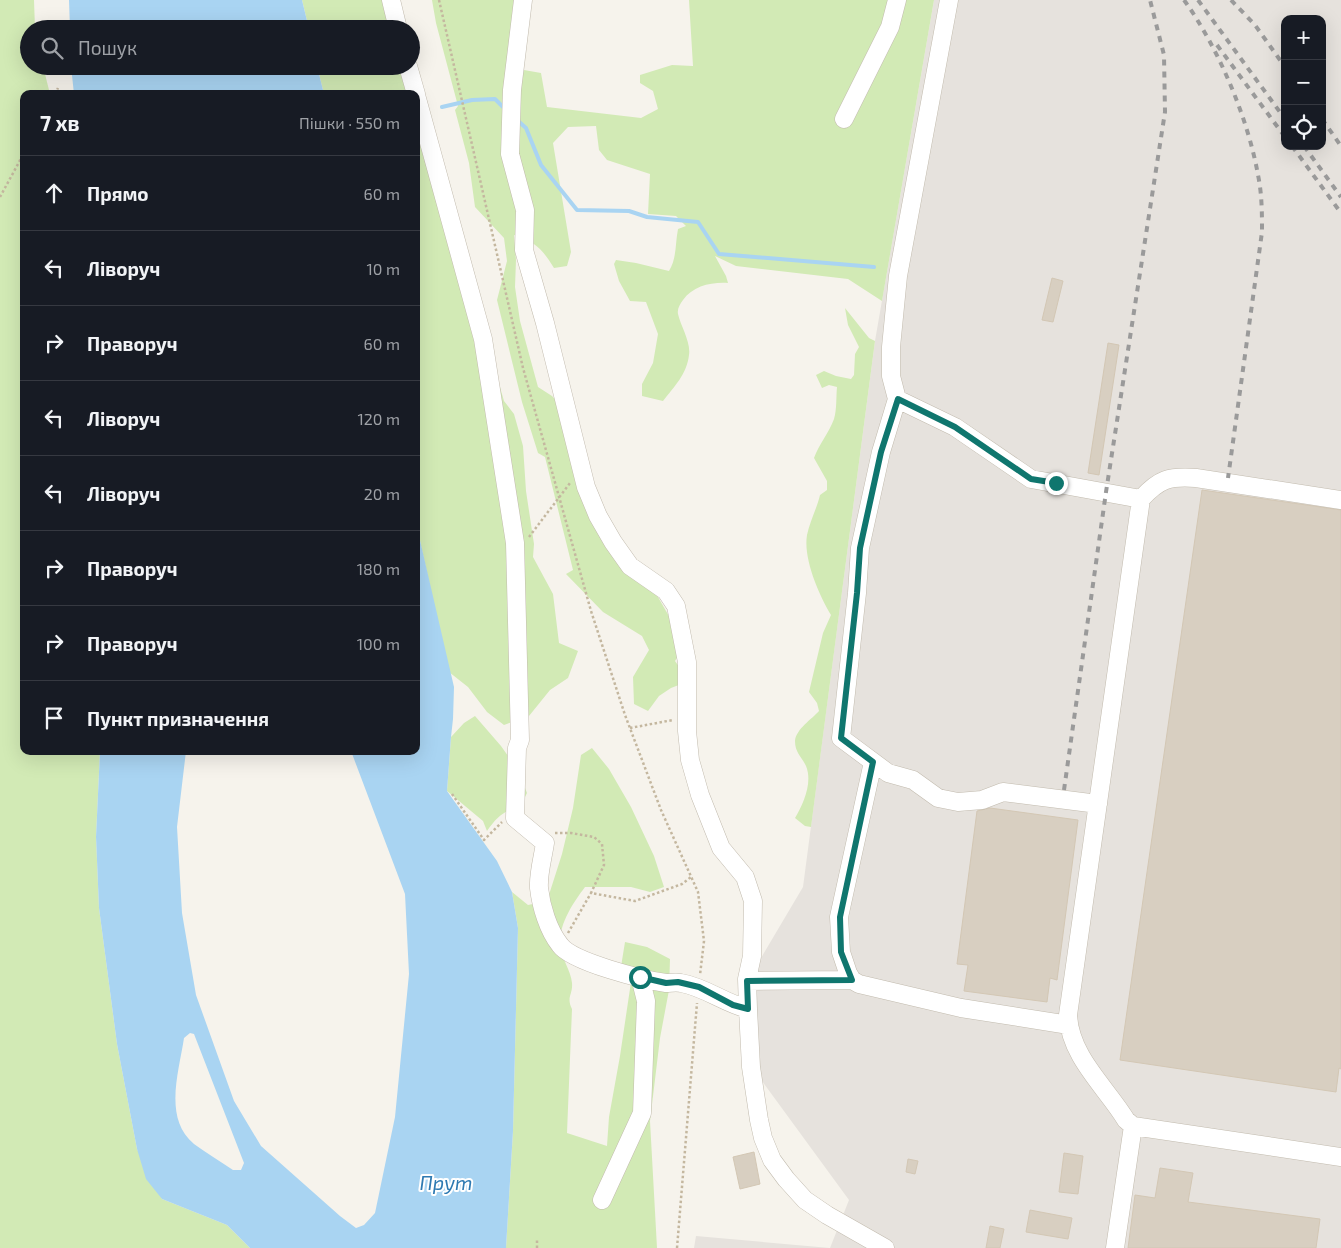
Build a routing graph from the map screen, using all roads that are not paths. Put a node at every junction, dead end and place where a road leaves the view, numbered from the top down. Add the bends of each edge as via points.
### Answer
1 (391, 0) edge
2 (523, 0) edge
3 (897, 0) edge
4 (949, 0) edge
5 (396, 20) edge
6 (411, 75) edge
7 (415, 90) edge
8 (420, 109) edge
9 (844, 120) dead end
10 (898, 399) junction
11 (1141, 499) junction
12 (1341, 500) edge
13 (873, 762) junction
14 (1098, 804) junction
15 (640, 977) junction
16 (852, 980) junction
17 (747, 981) junction
18 (748, 1009) junction
19 (1069, 1025) junction
20 (1133, 1126) junction
21 (1341, 1156) edge
22 (602, 1200) dead end
23 (885, 1248) edge
24 (1115, 1248) edge

1 - 5 street
2 - 17 street via 512,90 510,154 525,210 524,250 586,487 595,509 630,566 666,591 676,606 687,662 686,718 690,760 721,848 745,877 753,901 752,956
3 - 9 street via 890,27
4 - 10 street via 898,276 891,376
6 - 7 street
8 - 15 street via 483,339 515,543 520,740 515,818 545,843 539,887 549,926 560,946 603,968
10 - 11 street via 955,427 1031,479
10 - 13 street via 881,452 860,548 841,738
11 - 12 street via 1153,486 1177,477
11 - 14 street
13 - 14 street via 888,773 913,780 938,798 958,802 982,800 1003,792
13 - 16 street via 840,917 841,952
14 - 19 street
15 - 18 street via 699,987
15 - 22 street via 646,1000 642,1113
16 - 17 street
16 - 19 street via 961,1008
17 - 18 street
18 - 23 street via 754,1094 763,1138 772,1160 805,1200
19 - 20 street via 1089,1070
20 - 21 street
20 - 24 street

